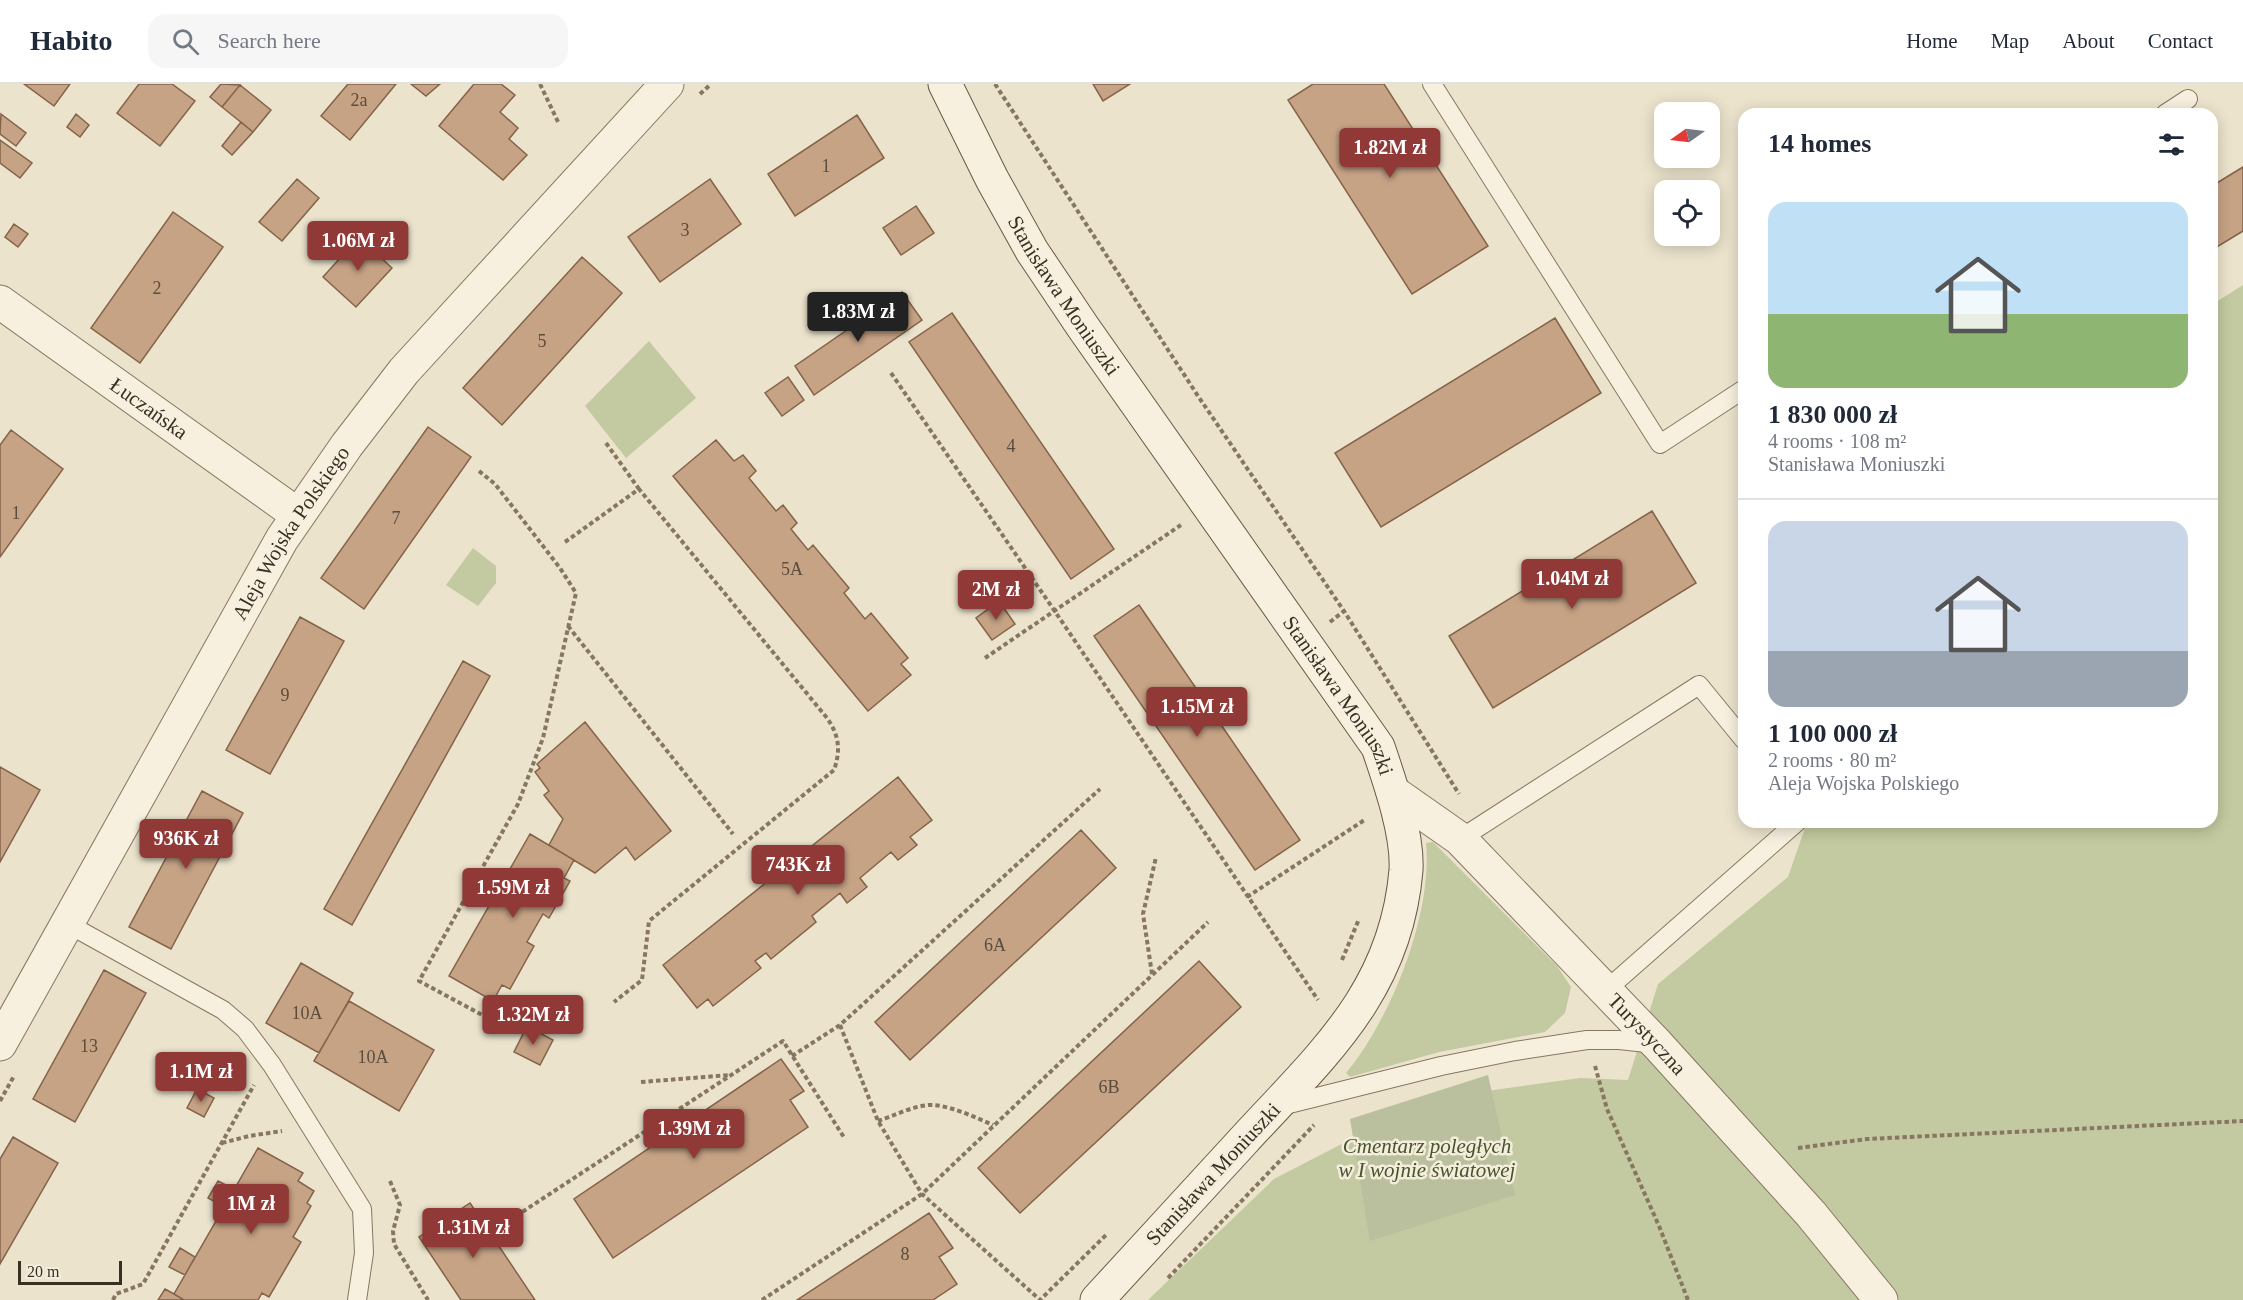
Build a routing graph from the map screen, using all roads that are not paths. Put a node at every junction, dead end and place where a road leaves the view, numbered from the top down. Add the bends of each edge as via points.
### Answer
1 (945, 84) edge
2 (1432, 84) edge
3 (681, 92) edge
4 (2188, 99) dead end
5 (2174, 108) edge
6 (0, 302) edge
7 (1738, 393) edge
8 (298, 515) junction
9 (1738, 733) edge
10 (1393, 792) junction
11 (1790, 828) edge
12 (1470, 833) junction
13 (68, 924) junction
14 (1605, 991) junction
15 (0, 1044) edge
16 (1657, 1044) junction
17 (1273, 1108) junction
18 (357, 1300) edge
19 (1097, 1300) edge
20 (1881, 1300) edge

1 - 10 street, Stanisława Moniuszki via 1032,250 1378,747
2 - 7 lane via 1660,444
3 - 8 street, Aleja Wojska Polskiego via 404,371
4 - 5 lane
6 - 8 street, Łuczańska
8 - 13 street, Aleja Wojska Polskiego
9 - 12 lane via 1698,685
10 - 12 street, Turystyczna
10 - 17 street, Stanisława Moniuszki via 1406,868 1401,906 1389,947 1361,1006 1315,1065
11 - 14 lane
12 - 14 street, Turystyczna
13 - 15 street, Aleja Wojska Polskiego
13 - 18 lane via 223,1010 245,1029 272,1065 362,1209 363,1253
14 - 16 street, Turystyczna
16 - 17 lane via 1587,1040 1515,1051
16 - 20 street, Turystyczna via 1811,1214
17 - 19 street, Stanisława Moniuszki

